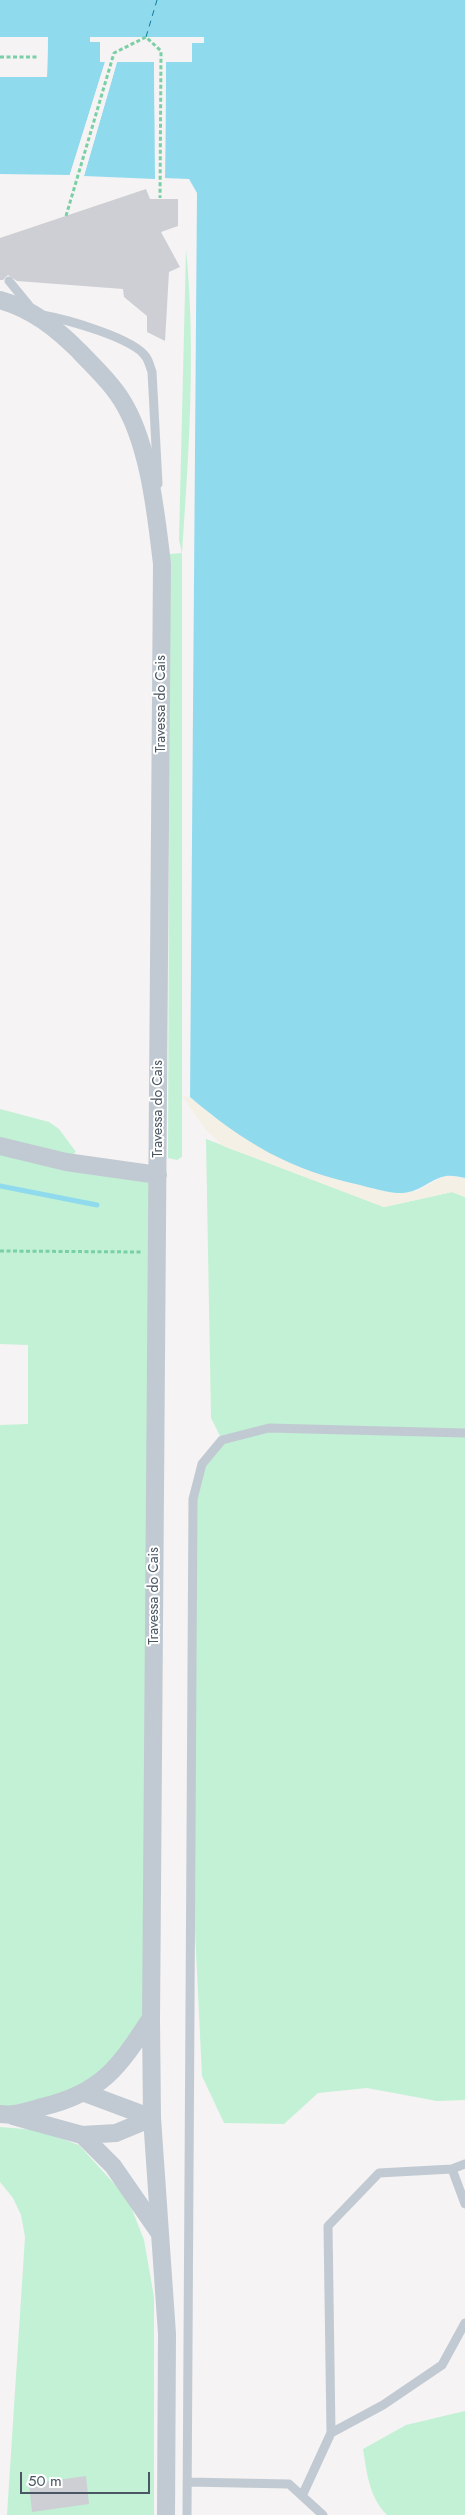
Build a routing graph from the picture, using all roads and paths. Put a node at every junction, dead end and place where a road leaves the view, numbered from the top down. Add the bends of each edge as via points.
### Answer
1 (0, 57) edge
2 (39, 57) dead end
3 (160, 198) dead end
4 (66, 216) dead end
5 (9, 281) dead end
6 (0, 300) edge
7 (36, 314) junction
8 (162, 564) junction
9 (0, 1146) edge
10 (158, 1175) junction
11 (0, 1251) edge
12 (157, 1252) junction
13 (465, 1433) edge
14 (151, 2018) junction
15 (85, 2093) junction
16 (5, 2114) edge
17 (152, 2118) junction
18 (82, 2135) junction
19 (465, 2164) edge
20 (452, 2169) junction
21 (465, 2204) edge
22 (159, 2232) junction
23 (465, 2323) edge
24 (331, 2433) junction
25 (187, 2482) junction
26 (302, 2496) junction
27 (166, 2515) edge
28 (187, 2515) edge
29 (324, 2515) edge

1 - 2 path
3 - 4 path via 161,51 146,37 114,53
5 - 7 lane
6 - 7 street, Travessa do Cais
7 - 8 street, Travessa do Cais via 100,373 122,400 146,465
7 - 8 lane via 75,322 128,344 146,356 152,372
8 - 10 street, Travessa do Cais
9 - 10 street, Travessa do Cais via 66,1162
10 - 12 street, Travessa do Cais
11 - 12 path
12 - 14 street, Travessa do Cais
13 - 25 lane via 269,1428 222,1440 202,1464 193,1499
14 - 15 street via 121,2062
14 - 17 street, Travessa do Cais
15 - 16 street via 54,2104
15 - 17 street
16 - 18 street
17 - 18 street via 116,2133
17 - 22 street, Travessa do Cais
18 - 22 street via 113,2166
19 - 20 lane
20 - 21 lane
20 - 24 lane via 379,2172 328,2226
22 - 27 street, Travessa do Cais via 167,2334
23 - 24 lane via 442,2365 383,2405
24 - 26 lane
25 - 26 lane via 289,2484
25 - 28 lane
26 - 29 lane

